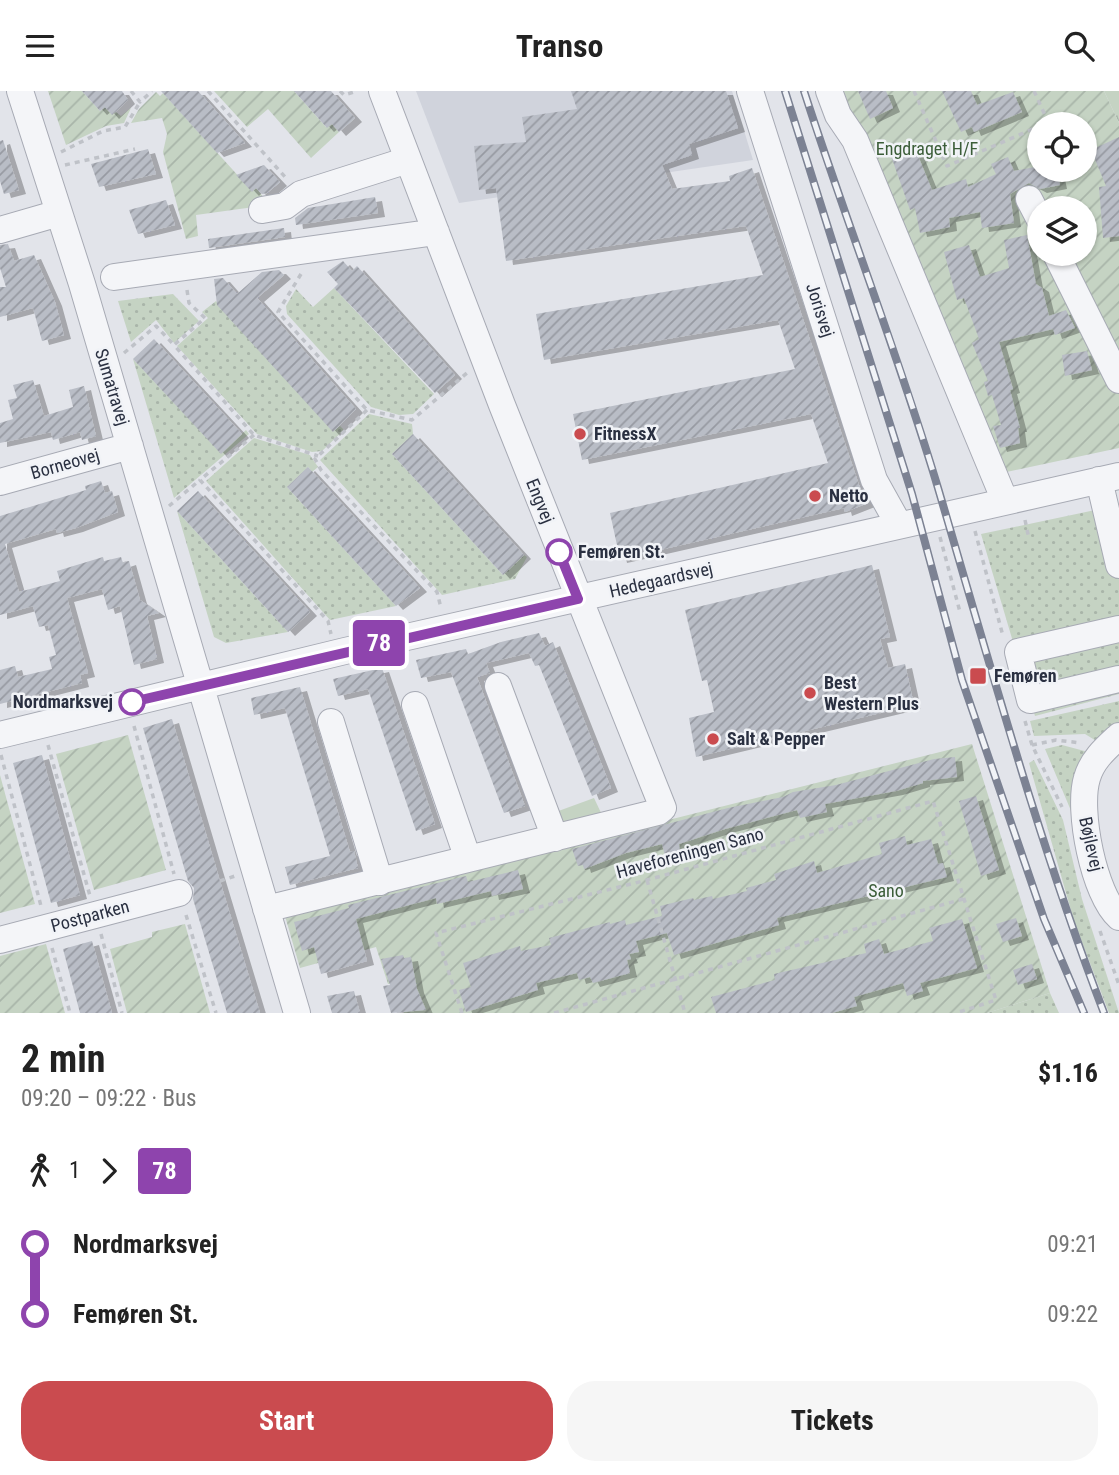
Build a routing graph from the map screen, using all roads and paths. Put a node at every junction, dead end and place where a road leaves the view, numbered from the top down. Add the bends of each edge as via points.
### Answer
1 (20, 91) edge
2 (131, 91) edge
3 (152, 91) edge
4 (208, 91) edge
5 (340, 91) edge
6 (357, 91) edge
7 (382, 91) edge
8 (750, 91) edge
9 (829, 91) edge
10 (914, 91) edge
11 (1034, 91) edge
12 (141, 102) junction
13 (1044, 112) edge
14 (1027, 131) edge
15 (135, 149) dead end
16 (408, 160) junction
17 (44, 165) junction
18 (301, 194) junction
19 (262, 210) dead end
20 (59, 213) junction
21 (0, 230) edge
22 (436, 232) junction
23 (316, 249) junction
24 (1062, 266) edge
25 (184, 267) junction
26 (114, 278) dead end
27 (174, 345) junction
28 (487, 367) junction
29 (107, 368) junction
30 (1119, 380) edge
31 (367, 411) junction
32 (254, 435) junction
33 (130, 446) junction
34 (318, 456) junction
35 (1109, 478) edge
36 (200, 480) junction
37 (0, 482) edge
38 (1005, 501) junction
39 (970, 509) junction
40 (152, 520) junction
41 (899, 525) junction
42 (943, 549) dead end
43 (1119, 565) edge
44 (578, 599) junction
45 (960, 612) dead end
46 (446, 628) junction
47 (1119, 629) edge
48 (1004, 641) dead end
49 (336, 653) junction
50 (1119, 679) edge
51 (201, 685) junction
52 (498, 686) dead end
53 (128, 703) junction
54 (415, 705) dead end
55 (1025, 719) dead end
56 (331, 722) dead end
57 (42, 725) junction
58 (0, 736) edge
59 (1119, 736) edge
60 (0, 749) edge
61 (1119, 759) edge
62 (1062, 807) dead end
63 (555, 838) junction
64 (468, 859) junction
65 (647, 880) junction
66 (1119, 881) edge
67 (380, 882) junction
68 (179, 893) junction
69 (963, 899) junction
70 (266, 909) junction
71 (96, 915) junction
72 (1107, 918) edge
73 (47, 928) junction
74 (0, 940) edge
75 (675, 980) junction
76 (1119, 985) edge
77 (70, 1013) edge
78 (122, 1013) edge
79 (216, 1013) edge
80 (297, 1013) edge
81 (462, 1013) edge
82 (554, 1013) edge
83 (685, 1013) edge
84 (956, 1013) edge

1 - 17 street, Sumatravej
2 - 12 path
3 - 12 path
4 - 18 path
5 - 6 path via 344,95
7 - 16 street, Engvej
8 - 41 street, Jorisvej via 874,480
9 - 38 street via 855,140
10 - 14 path via 947,166
11 - 13 path
12 - 17 path via 125,127 103,131
15 - 17 path
16 - 18 street
16 - 22 street, Engvej
17 - 20 street, Sumatravej
18 - 19 street via 285,206
20 - 21 street
20 - 29 street, Sumatravej
22 - 23 street
22 - 28 street, Engvej
23 - 25 street
23 - 31 path via 278,312
24 - 30 street
25 - 26 street
25 - 27 path via 189,303 205,318
27 - 29 path via 156,326
27 - 32 path
28 - 31 path via 463,374 411,420
28 - 44 street, Engvej
29 - 33 street, Sumatravej
31 - 34 path
32 - 34 path
32 - 36 path
33 - 37 street, Borneovej
33 - 40 street, Sumatravej
34 - 46 path via 315,459 321,470 437,592
35 - 38 street, Hedegaardsvej
35 - 43 street
36 - 40 path
36 - 49 path via 328,621
38 - 39 street, Hedegaardsvej
39 - 41 street, Hedegaardsvej
39 - 48 path
40 - 51 street, Sumatravej
41 - 44 street, Hedegaardsvej
42 - 45 path
44 - 46 street, Hedegaardsvej
44 - 63 street, Engvej via 663,808
46 - 49 street, Hedegaardsvej
47 - 50 street via 1018,652 1030,700
49 - 51 street, Hedegaardsvej
51 - 53 street, Hedegaardsvej
51 - 70 street
52 - 63 street
53 - 57 street, Hedegaardsvej
53 - 68 path
54 - 64 street
55 - 62 path via 1032,745
56 - 67 street
57 - 58 street, Hedegaardsvej
57 - 71 path
59 - 72 street, Bøjlevej via 1100,753 1087,778 1082,806 1087,846 1114,912
60 - 73 path
61 - 66 street, Bøjlevej via 1105,783 1098,810 1107,855
63 - 64 street
64 - 67 street
65 - 69 path, Haveforeningen Sano via 933,801
65 - 75 path
65 - 81 path, Haveforeningen Sano via 436,933
67 - 70 street
68 - 71 street, Postparken
68 - 79 path
69 - 75 path
69 - 84 path, Haveforeningen Sano via 996,1000
70 - 80 street
71 - 73 street, Postparken
71 - 78 path
72 - 76 path
73 - 74 street, Postparken
73 - 77 path
75 - 82 path
75 - 83 path

